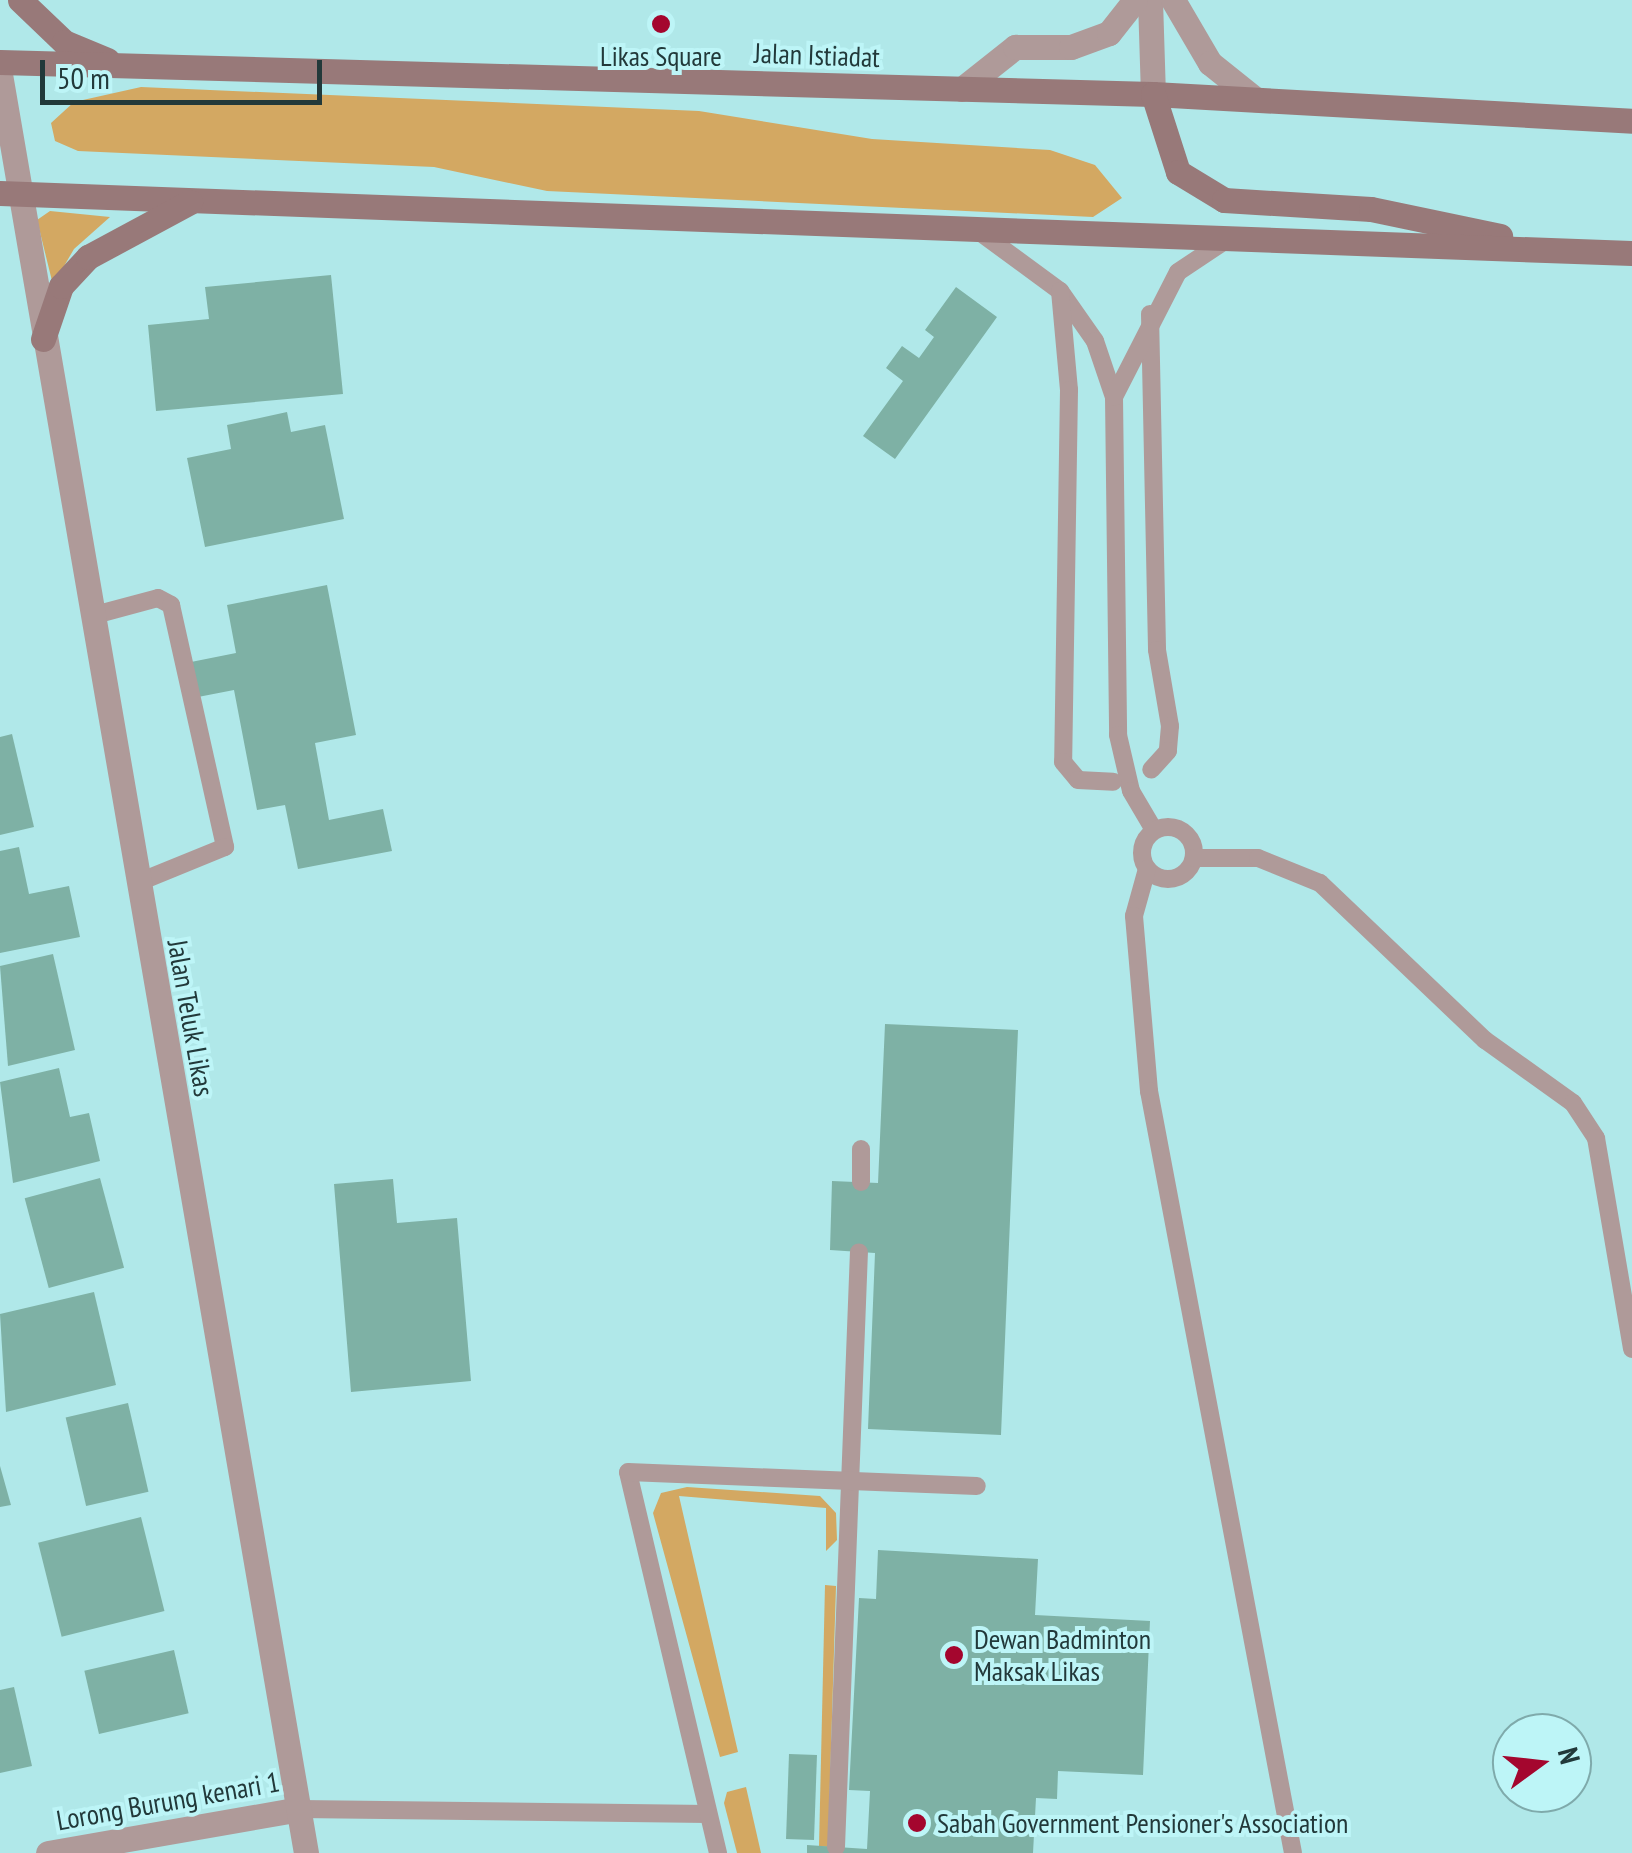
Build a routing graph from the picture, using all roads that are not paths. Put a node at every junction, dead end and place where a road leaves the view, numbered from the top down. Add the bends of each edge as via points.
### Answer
1 (20, 0) edge
2 (1134, 0) edge
3 (1150, 0) edge
4 (1173, 0) edge
5 (0, 62) edge
6 (121, 66) junction
7 (0, 74) edge
8 (962, 89) junction
9 (1152, 94) junction
10 (1255, 98) junction
11 (1632, 121) edge
12 (10, 193) edge
13 (194, 200) junction
14 (976, 229) junction
15 (1230, 238) junction
16 (1568, 250) junction
17 (1632, 253) edge
18 (1060, 291) junction
19 (1150, 314) junction
20 (42, 339) junction
21 (1114, 397) junction
22 (91, 616) junction
23 (1151, 770) dead end
24 (1112, 782) dead end
25 (1154, 830) junction
26 (1194, 858) junction
27 (1147, 869) junction
28 (137, 883) junction
29 (862, 1149) dead end
30 (861, 1182) dead end
31 (858, 1252) dead end
32 (1632, 1349) edge
33 (852, 1480) junction
34 (977, 1486) dead end
35 (298, 1809) junction
36 (708, 1814) junction
37 (836, 1847) dead end
38 (48, 1853) edge
39 (306, 1853) edge
40 (718, 1853) edge
41 (1293, 1853) edge

1 - 6 main road via 64,42
2 - 8 street via 1109,33 1072,47 1014,47
3 - 9 street
4 - 10 street via 1210,62
5 - 6 main road, Jalan Istiadat
6 - 8 main road, Jalan Istiadat
7 - 12 street, Jalan Teluk Likas
8 - 9 main road, Jalan Istiadat
9 - 10 main road, Jalan Istiadat
9 - 16 main road via 1178,172 1224,200 1371,209
10 - 11 main road, Jalan Istiadat
12 - 13 main road
12 - 20 street, Jalan Teluk Likas
13 - 14 main road
13 - 20 main road via 88,257 62,286
14 - 15 main road
14 - 18 lane
15 - 16 main road
15 - 19 lane via 1178,272
16 - 17 main road
18 - 21 lane via 1095,341
18 - 24 lane via 1069,390 1062,762 1078,780
19 - 21 lane
19 - 23 lane via 1157,650 1170,726 1168,752
20 - 22 street, Jalan Teluk Likas
21 - 25 lane via 1118,735 1131,791
22 - 28 street, Jalan Teluk Likas
22 - 28 lane via 158,598 171,605 225,848
25 - 26 lane via 1180,829
25 - 27 lane via 1143,844
26 - 27 lane via 1170,879
26 - 32 lane via 1258,858 1320,882 1485,1040 1573,1103 1596,1138
27 - 41 lane via 1134,916 1150,1092
28 - 35 street, Jalan Teluk Likas
29 - 30 lane
31 - 33 lane
33 - 34 lane
33 - 36 lane via 628,1472
33 - 37 lane
35 - 36 lane
35 - 38 street, Lorong Burung kenari 1
35 - 39 street, Jalan Teluk Likas
36 - 40 lane

